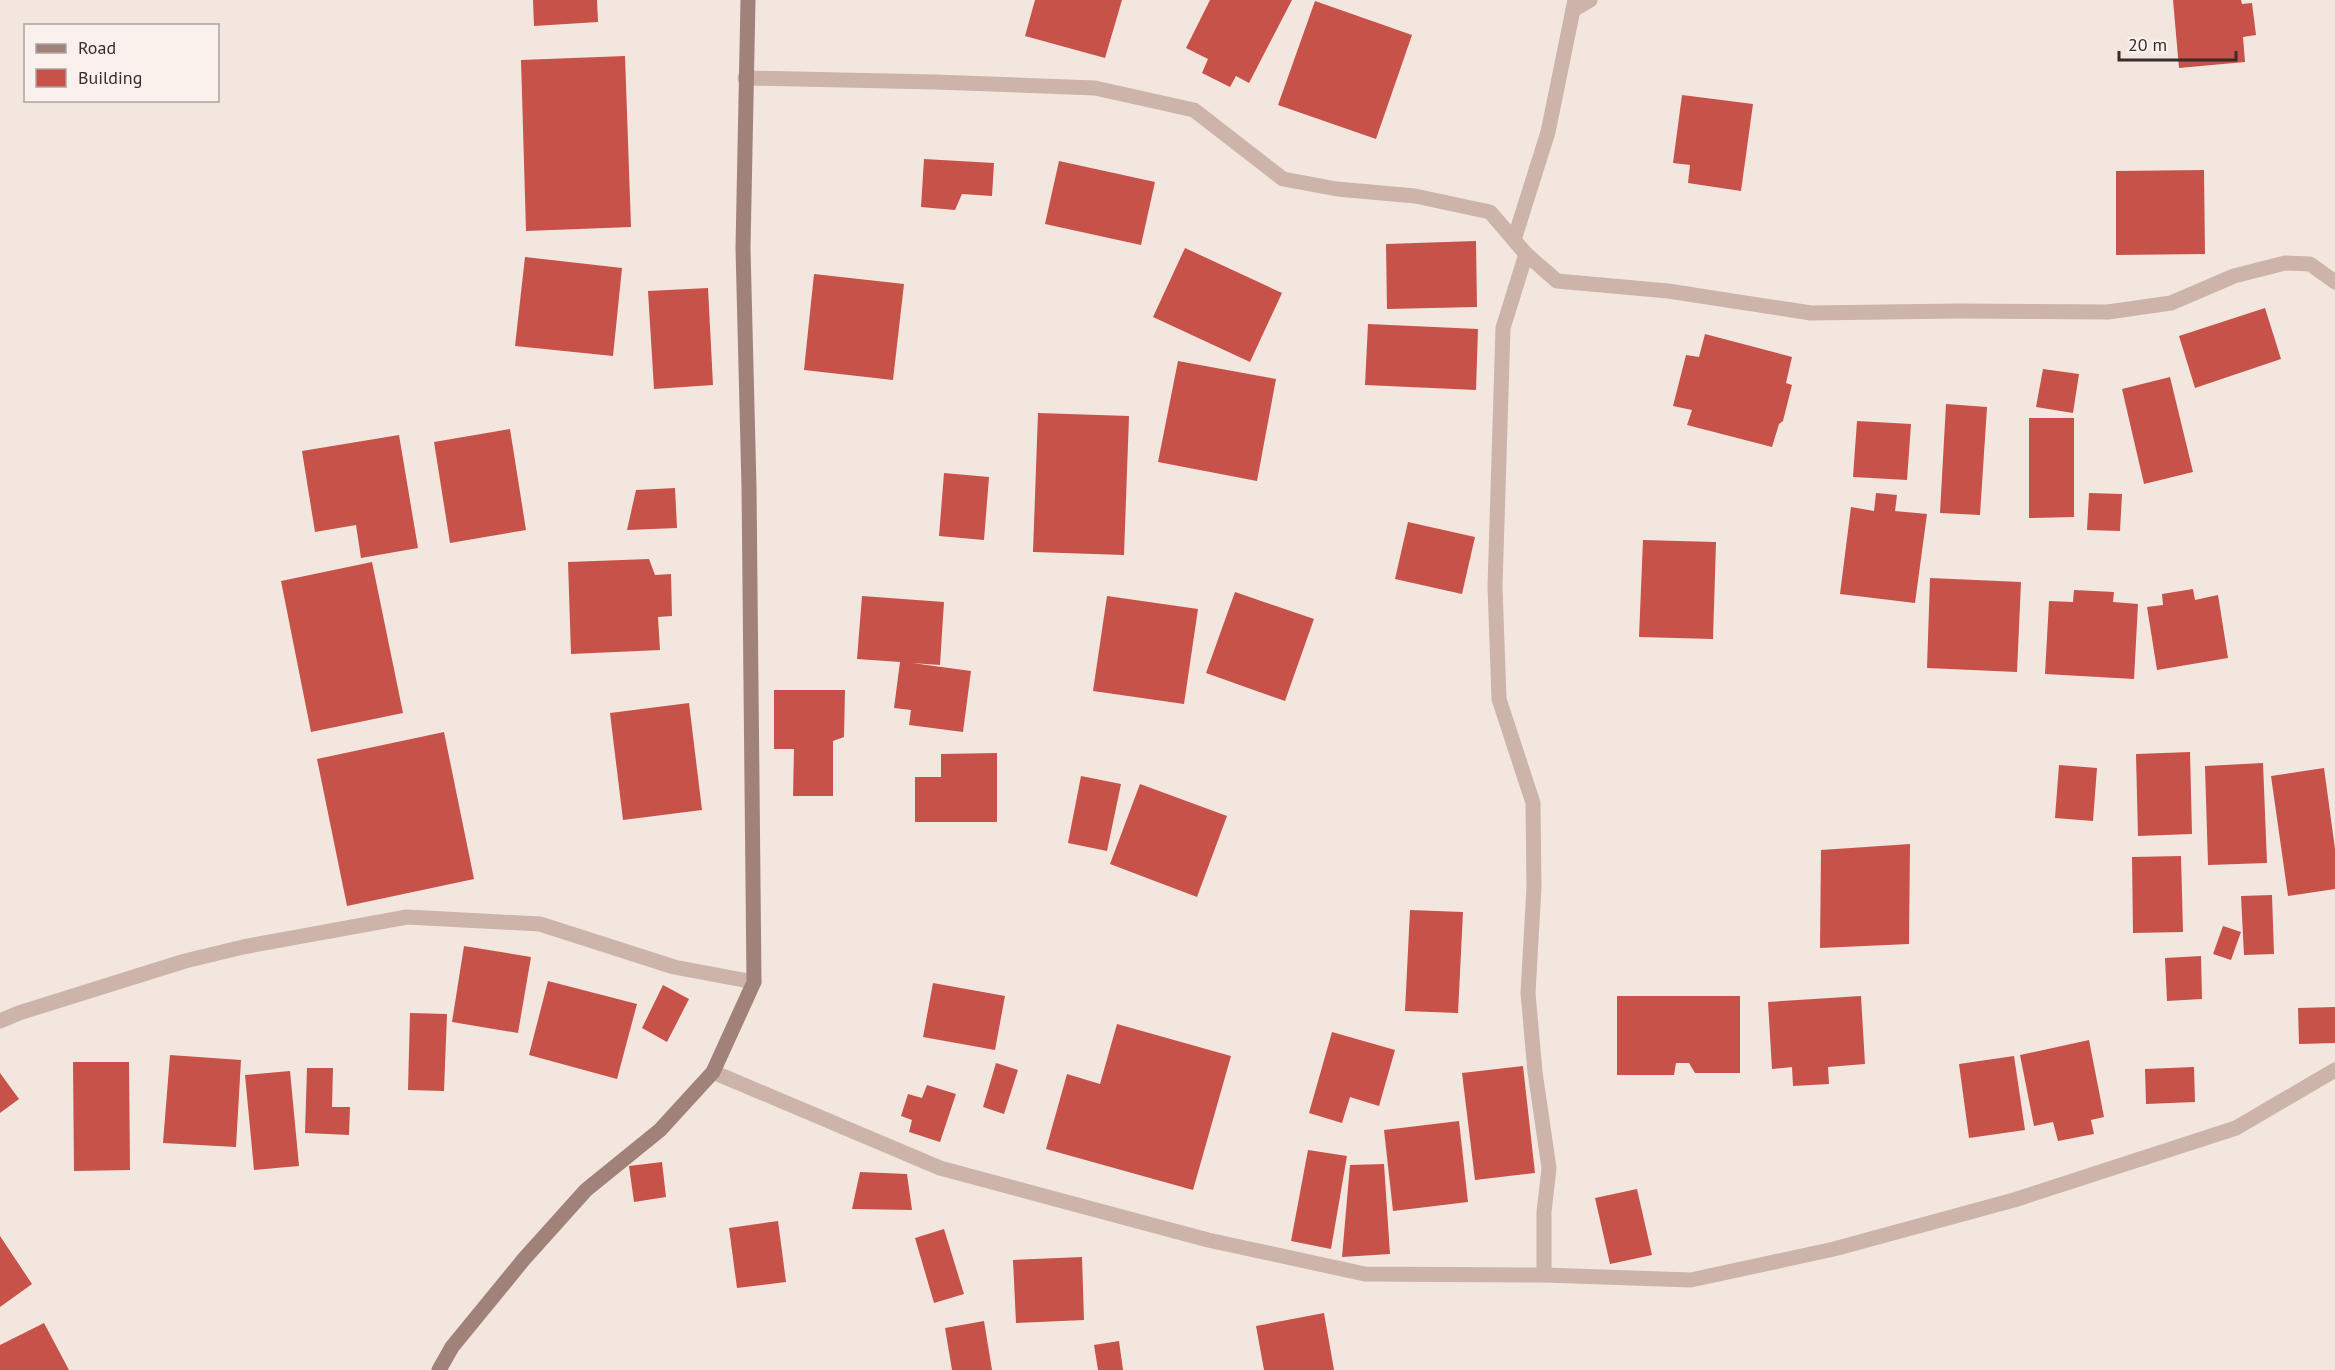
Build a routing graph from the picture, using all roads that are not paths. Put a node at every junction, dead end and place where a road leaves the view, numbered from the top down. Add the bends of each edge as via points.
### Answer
1 (748, 0) edge
2 (1590, 0) edge
3 (1574, 5) edge
4 (745, 78) junction
5 (1514, 240) junction
6 (1526, 254) junction
7 (2335, 282) edge
8 (754, 982) junction
9 (0, 1021) edge
10 (2335, 1070) edge
11 (713, 1072) junction
12 (1544, 1275) junction
13 (439, 1370) edge

1 - 4 street
2 - 3 street
3 - 5 street via 1548,132
4 - 5 street via 1095,88 1194,110 1283,179 1414,196 1490,212
4 - 8 street via 743,248
5 - 6 street
6 - 7 street via 1557,281 1668,291 1811,313 2108,312 2171,303 2234,276 2285,263 2310,264
6 - 12 street via 1503,328 1495,587 1499,699 1533,803 1534,887 1528,993 1549,1168
8 - 9 street via 674,967 540,924 407,917 185,961
8 - 11 street
10 - 12 street via 2236,1128 2014,1200 1834,1249 1691,1280
11 - 12 street via 940,1168 1209,1240 1365,1274
11 - 13 street via 660,1130 586,1190 452,1347

